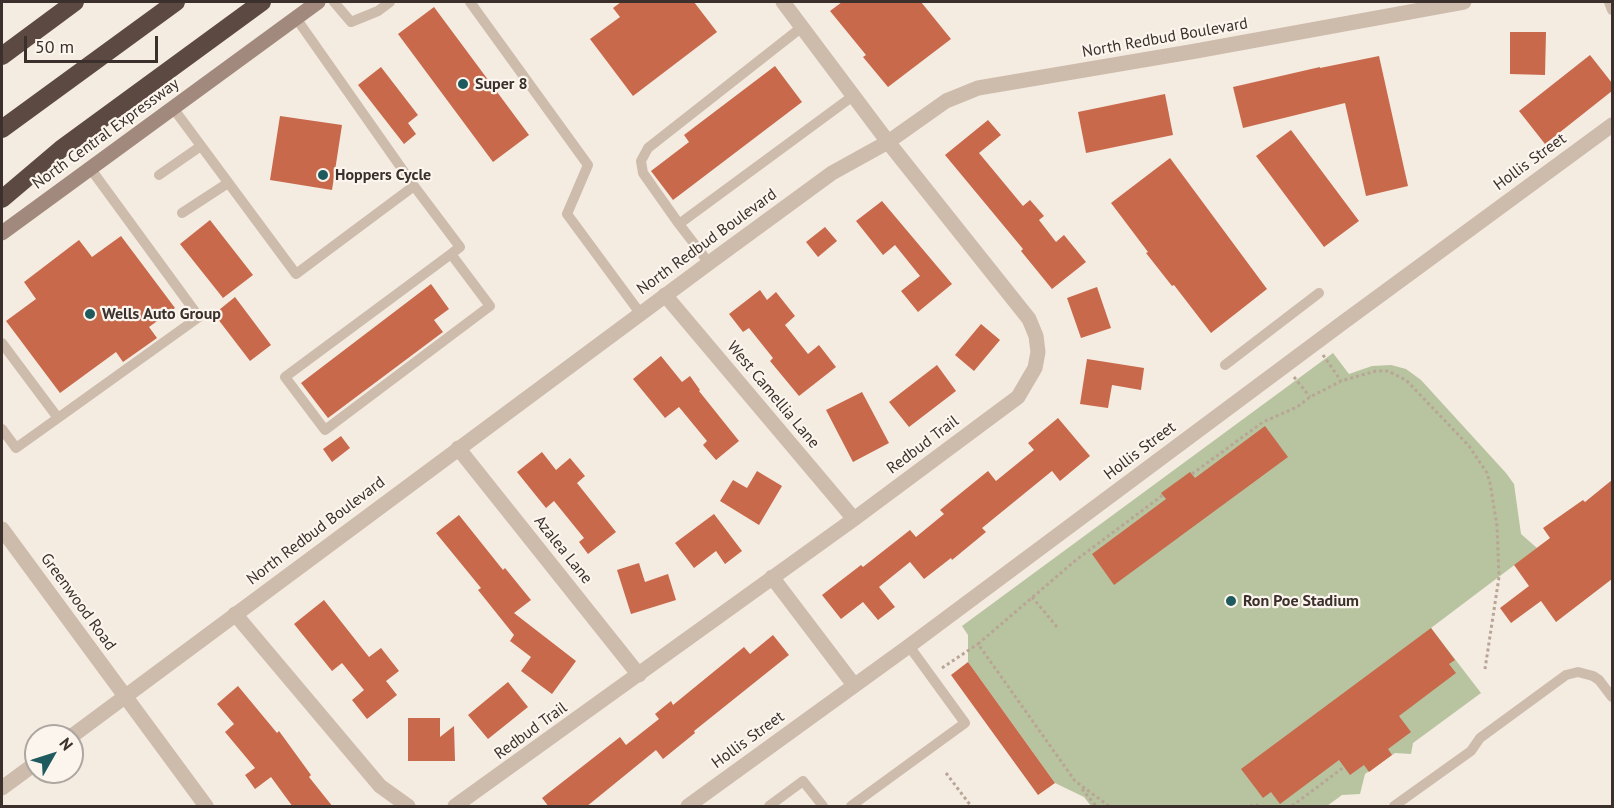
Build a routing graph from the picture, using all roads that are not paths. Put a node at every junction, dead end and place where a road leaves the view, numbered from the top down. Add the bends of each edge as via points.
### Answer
1 (75, 2) edge
2 (176, 2) edge
3 (261, 2) edge
4 (318, 2) edge
5 (334, 2) edge
6 (390, 2) edge
7 (470, 2) edge
8 (783, 2) edge
9 (1464, 2) edge
10 (1609, 2) edge
11 (1612, 10) edge
12 (296, 18) junction
13 (802, 27) junction
14 (2, 56) edge
15 (854, 96) junction
16 (173, 108) junction
17 (1612, 125) edge
18 (2, 129) edge
19 (888, 142) junction
20 (201, 146) junction
21 (90, 168) junction
22 (159, 176) dead end
23 (228, 183) junction
24 (414, 186) junction
25 (2, 199) edge
26 (183, 213) dead end
27 (679, 224) junction
28 (2, 232) edge
29 (451, 254) junction
30 (709, 263) junction
31 (1319, 293) dead end
32 (665, 295) junction
33 (640, 313) junction
34 (2, 343) edge
35 (1225, 365) dead end
36 (58, 418) junction
37 (2, 429) edge
38 (458, 448) junction
39 (854, 519) junction
40 (2, 528) edge
41 (772, 577) junction
42 (235, 614) junction
43 (909, 645) junction
44 (639, 675) junction
45 (854, 685) junction
46 (125, 697) junction
47 (1612, 697) edge
48 (84, 727) edge
49 (24, 772) edge
50 (2, 788) edge
51 (698, 803) edge
52 (206, 807) edge
53 (408, 807) edge
54 (455, 807) edge
55 (769, 807) edge
56 (823, 807) edge
57 (851, 807) edge
58 (1394, 807) edge

1 - 14 highway
2 - 18 highway
3 - 25 highway via 61,149
4 - 12 main road, North Central Expressway
5 - 6 lane via 351,22
7 - 33 lane via 588,165 567,214
8 - 13 street, Redbud Trail
9 - 19 street, North Redbud Boulevard via 978,88 946,101
10 - 11 lane
12 - 16 main road, North Central Expressway
12 - 24 lane
13 - 15 street, Redbud Trail
13 - 27 lane via 648,148 641,161 643,173
15 - 19 street, Redbud Trail
15 - 27 lane
16 - 20 lane
16 - 21 main road, North Central Expressway
17 - 43 street, Hollis Street
19 - 30 street, North Redbud Boulevard via 832,173
19 - 39 street, Redbud Trail via 1029,319 1038,352 1035,368 1018,397
20 - 22 lane
20 - 23 lane
21 - 28 main road, North Central Expressway
21 - 36 lane via 199,317
23 - 24 lane via 296,274
23 - 26 lane
24 - 29 lane via 460,247
27 - 30 lane
29 - 29 lane via 285,377 325,430 490,306
30 - 32 street, North Redbud Boulevard
31 - 35 lane
32 - 33 street, North Redbud Boulevard
32 - 39 street, West Camellia Lane
33 - 38 street, North Redbud Boulevard
34 - 36 lane
36 - 37 lane via 16,448
38 - 42 street, North Redbud Boulevard
38 - 44 street, Azalea Lane
39 - 41 street, Redbud Trail
40 - 46 street, Greenwood Road
41 - 44 street, Redbud Trail
41 - 45 street
42 - 46 street, North Redbud Boulevard
42 - 53 street via 380,786
43 - 45 street, Hollis Street
43 - 57 lane via 965,723
44 - 54 street, Redbud Trail
45 - 51 street, Hollis Street
46 - 48 street, North Redbud Boulevard
46 - 52 street, Greenwood Road
47 - 58 lane via 1593,676 1578,672 1566,675
49 - 50 street
55 - 56 lane via 803,781

